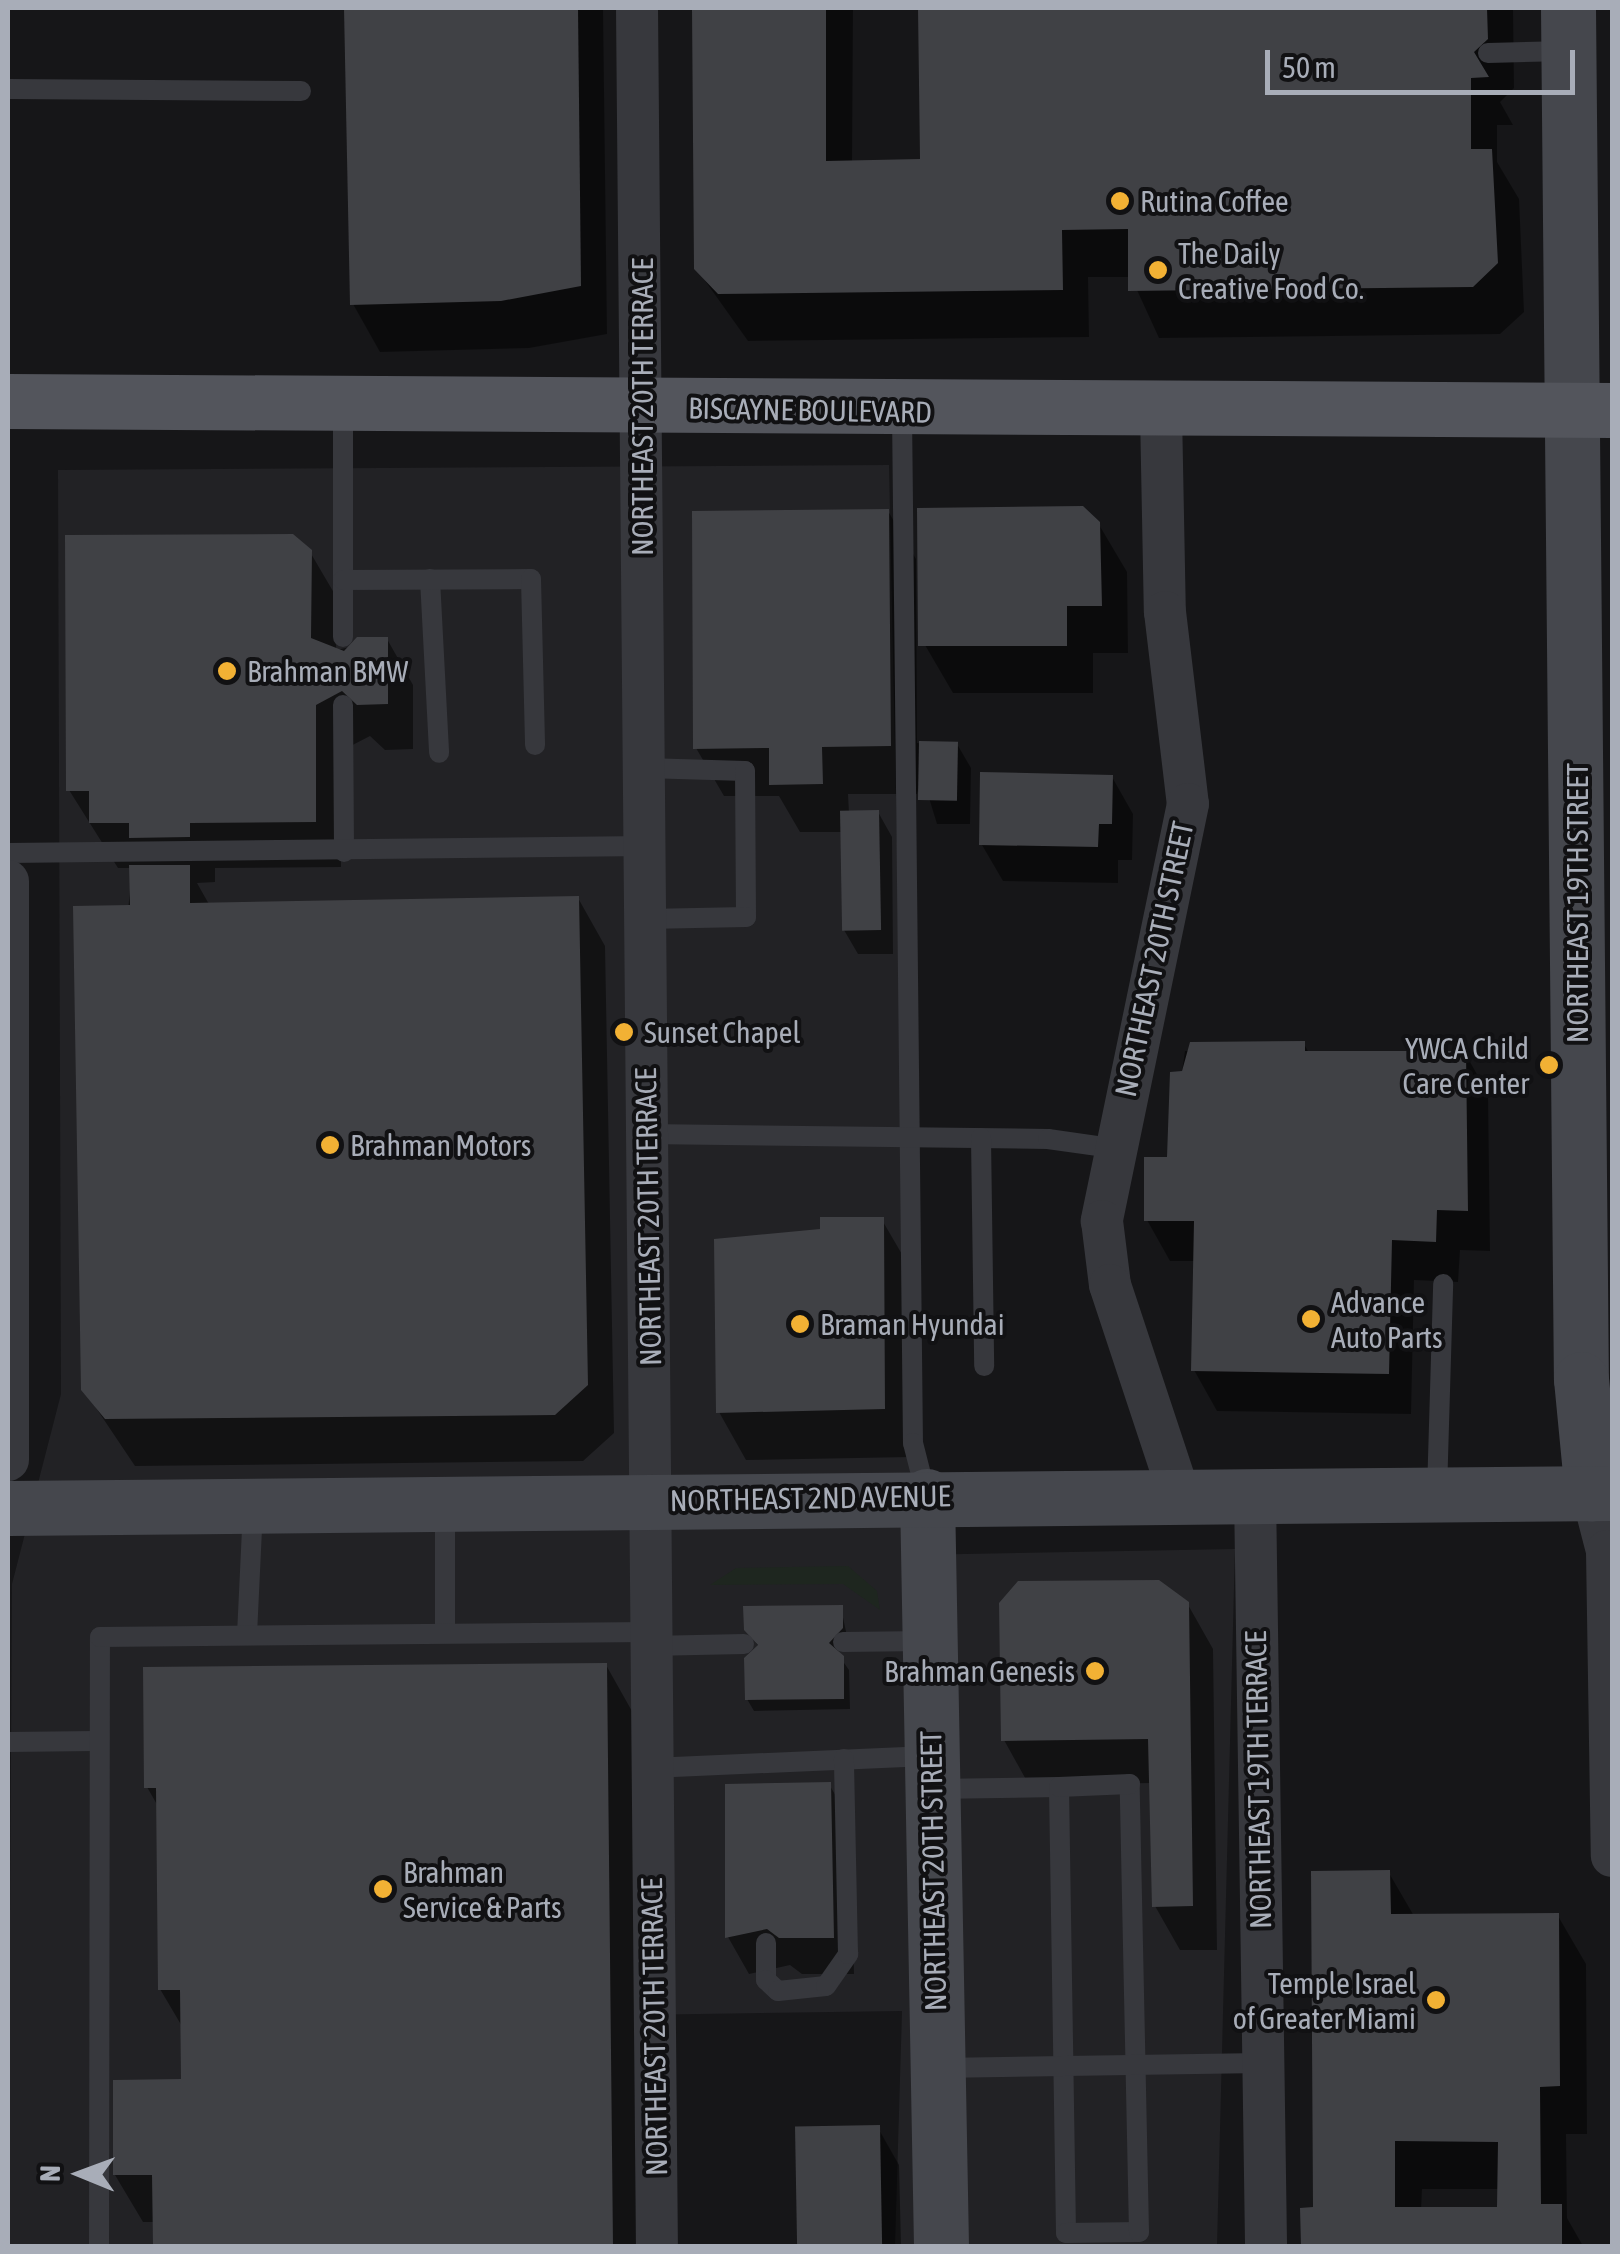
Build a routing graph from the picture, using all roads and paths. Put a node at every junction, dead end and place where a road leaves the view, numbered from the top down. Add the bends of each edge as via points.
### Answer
1 (637, 8) edge
2 (1568, 29) edge
3 (1488, 53) dead end
4 (8, 89) edge
5 (301, 91) dead end
6 (8, 402) edge
7 (343, 404) junction
8 (642, 407) junction
9 (1592, 410) edge
10 (902, 412) junction
11 (1161, 412) junction
12 (430, 579) junction
13 (343, 580) junction
14 (343, 637) dead end
15 (343, 705) dead end
16 (535, 745) dead end
17 (439, 754) dead end
18 (645, 768) junction
19 (646, 846) junction
20 (344, 852) junction
21 (8, 853) edge
22 (8, 882) edge
23 (646, 920) junction
24 (1595, 980) edge
25 (646, 1134) junction
26 (910, 1136) junction
27 (981, 1138) junction
28 (1112, 1148) junction
29 (1597, 1280) edge
30 (1443, 1284) dead end
31 (984, 1366) dead end
32 (1597, 1379) edge
33 (8, 1460) edge
34 (1255, 1492) junction
35 (1602, 1493) edge
36 (1179, 1494) junction
37 (1437, 1494) junction
38 (927, 1496) junction
39 (649, 1499) junction
40 (445, 1503) junction
41 (253, 1505) junction
42 (8, 1508) edge
43 (444, 1633) junction
44 (247, 1636) junction
45 (649, 1639) junction
46 (928, 1640) junction
47 (844, 1642) dead end
48 (744, 1644) dead end
49 (96, 1741) junction
50 (8, 1742) edge
51 (844, 1759) junction
52 (651, 1768) junction
53 (930, 1772) junction
54 (1058, 1786) junction
55 (1612, 1856) edge
56 (766, 1943) dead end
57 (1262, 2063) junction
58 (1137, 2065) junction
59 (1064, 2066) junction
60 (937, 2068) junction
61 (99, 2246) edge
62 (657, 2246) edge
63 (940, 2246) edge
64 (1266, 2246) edge

1 - 8 street, NORTHEAST 20TH TERRACE
2 - 3 lane
2 - 9 main road, NORTHEAST 19TH STREET
4 - 5 lane
6 - 7 main road, BISCAYNE BOULEVARD
7 - 8 main road, BISCAYNE BOULEVARD
7 - 13 lane
8 - 10 main road, BISCAYNE BOULEVARD
8 - 18 street, NORTHEAST 20TH TERRACE
9 - 11 main road, BISCAYNE BOULEVARD
9 - 24 main road, NORTHEAST 19TH STREET
10 - 11 main road, BISCAYNE BOULEVARD
10 - 26 lane
11 - 28 street, NORTHEAST 20TH STREET via 1165,612 1188,804
12 - 13 lane
12 - 16 lane via 531,578
12 - 17 lane
13 - 14 lane
15 - 20 lane
18 - 19 street, NORTHEAST 20TH TERRACE
18 - 23 lane via 745,770 746,918
19 - 20 lane
19 - 23 street, NORTHEAST 20TH TERRACE
20 - 21 lane
22 - 33 street
23 - 25 street, NORTHEAST 20TH TERRACE
24 - 29 main road, NORTHEAST 19TH STREET
25 - 26 lane
25 - 39 street, NORTHEAST 20TH TERRACE
26 - 27 lane
26 - 38 lane via 913,1443
27 - 28 lane
27 - 31 lane
28 - 36 street, NORTHEAST 20TH STREET via 1102,1221 1110,1285
29 - 32 main road, NORTHEAST 19TH STREET
30 - 37 lane
32 - 35 main road, NORTHEAST 19TH STREET
34 - 36 main road, NORTHEAST 2ND AVENUE
34 - 37 main road, NORTHEAST 2ND AVENUE
34 - 57 street, NORTHEAST 19TH TERRACE
35 - 37 main road, NORTHEAST 2ND AVENUE
35 - 55 street, NORTHEAST 19TH STREET
36 - 38 main road, NORTHEAST 2ND AVENUE
38 - 39 main road, NORTHEAST 2ND AVENUE
38 - 46 main road, NORTHEAST 20TH STREET
39 - 40 main road, NORTHEAST 2ND AVENUE
39 - 45 street, NORTHEAST 20TH TERRACE
40 - 41 main road, NORTHEAST 2ND AVENUE
40 - 43 lane
41 - 42 main road, NORTHEAST 2ND AVENUE
41 - 44 lane
43 - 44 lane
43 - 45 lane
44 - 49 lane via 100,1637
45 - 48 lane
45 - 52 street, NORTHEAST 20TH TERRACE
46 - 47 lane
46 - 53 main road, NORTHEAST 20TH STREET
49 - 50 lane
49 - 61 lane
51 - 52 lane via 764,1773
51 - 53 lane
51 - 56 lane via 848,1954 826,1986 778,1991 766,1980
52 - 62 street, NORTHEAST 20TH TERRACE
53 - 54 lane
53 - 60 main road, NORTHEAST 20TH STREET
54 - 58 lane via 1130,1784
54 - 59 lane
57 - 58 lane
57 - 64 street, NORTHEAST 19TH TERRACE
58 - 59 lane
58 - 59 lane via 1139,2232 1066,2234
59 - 60 lane
60 - 63 main road, NORTHEAST 20TH STREET

